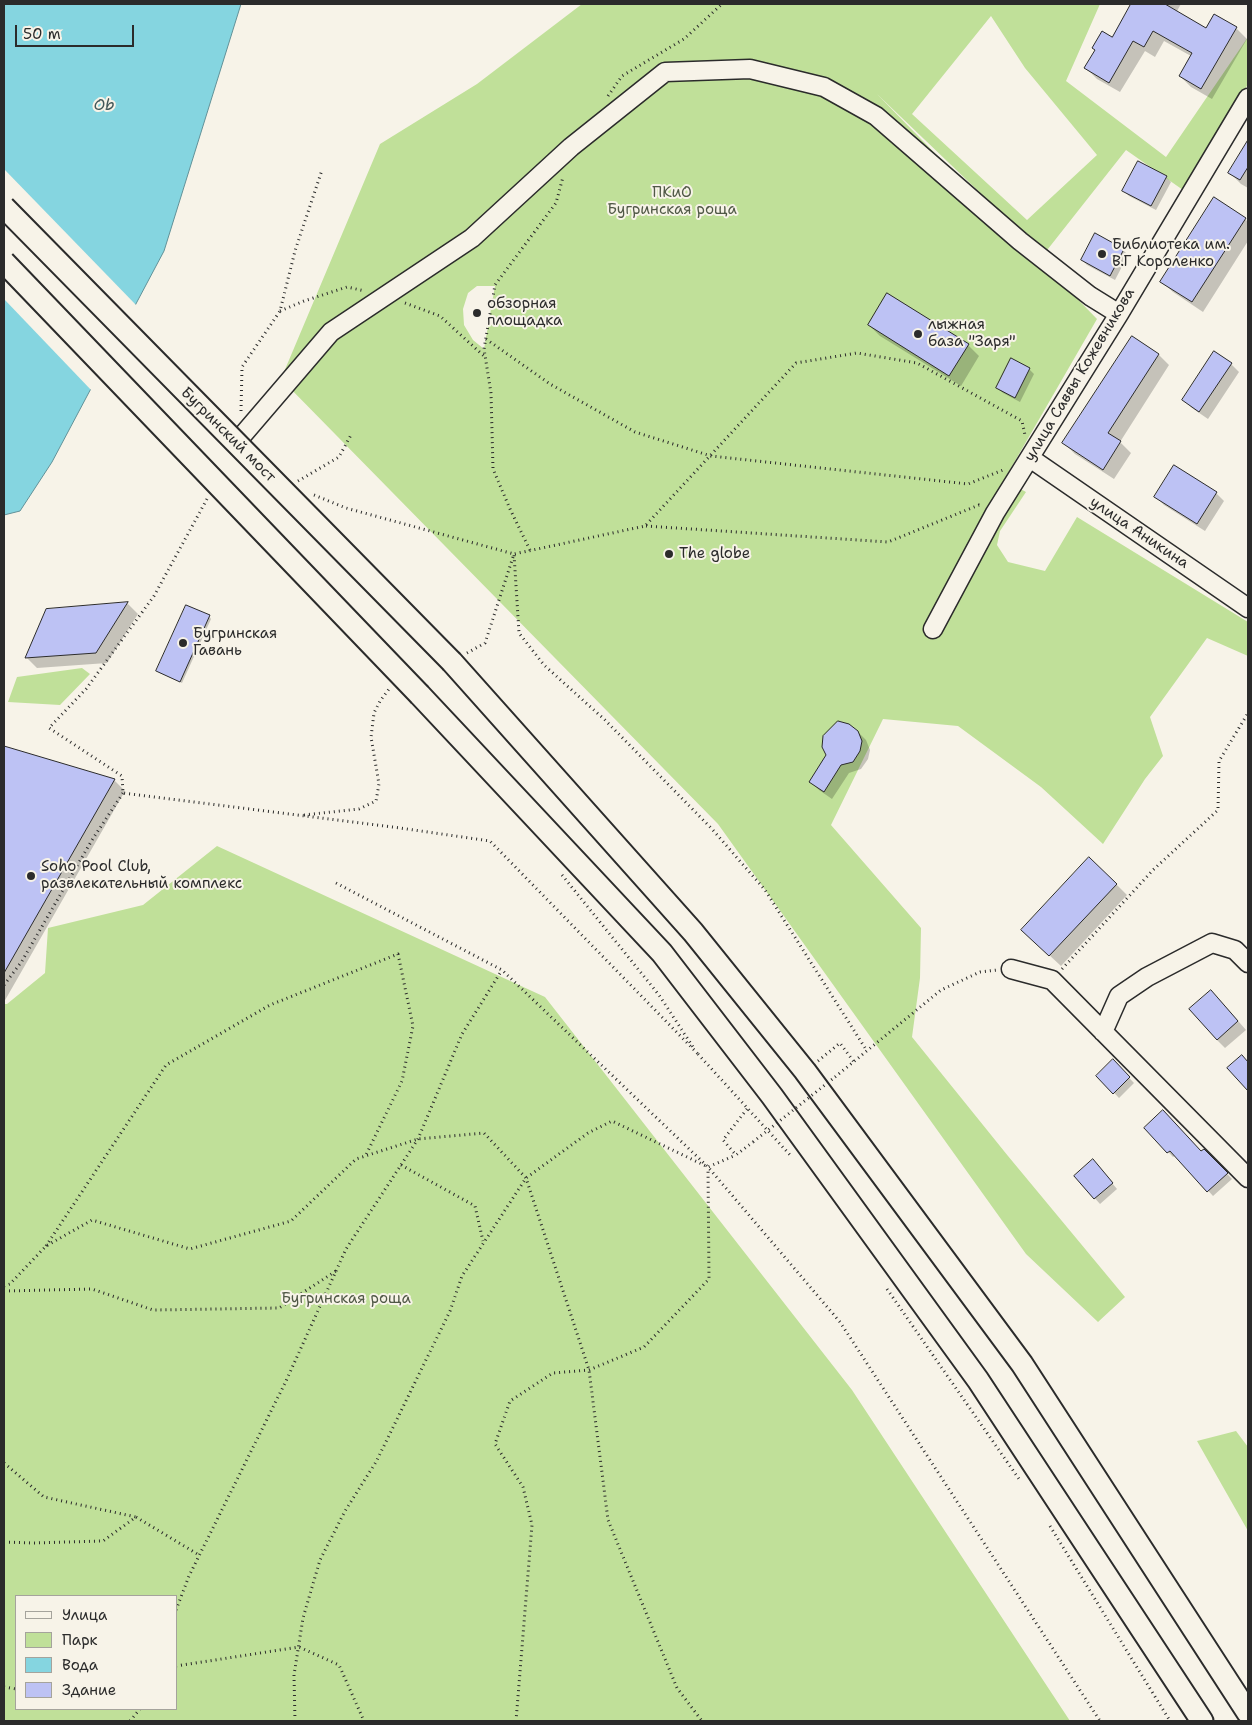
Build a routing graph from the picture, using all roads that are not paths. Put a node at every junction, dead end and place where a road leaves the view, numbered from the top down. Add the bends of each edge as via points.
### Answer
1 (1248, 98) edge
2 (4, 207) edge
3 (4, 262) edge
4 (1118, 314) junction
5 (240, 436) road end
6 (1030, 458) junction
7 (1248, 608) edge
8 (933, 629) dead end
9 (1248, 963) edge
10 (1011, 968) road end
11 (1103, 1032) junction
12 (1248, 1178) edge
13 (1248, 1713) edge
14 (1202, 1721) edge

1 - 4 street, улица Саввы Кожевникова
2 - 13 main road, Бугринский мост, bridge via 452,662 693,932 805,1071 1022,1364
3 - 14 main road, bridge via 420,695 662,954 772,1096 978,1380
4 - 5 street via 1020,241 876,116 824,87 750,69 665,72 571,147 472,238 331,332
4 - 6 street, улица Саввы Кожевникова
6 - 7 street, улица Аникина
6 - 8 street, улица Саввы Кожевникова via 995,513
9 - 11 street via 1235,950 1212,942 1147,977 1120,996
10 - 11 street via 1052,980
11 - 12 street

